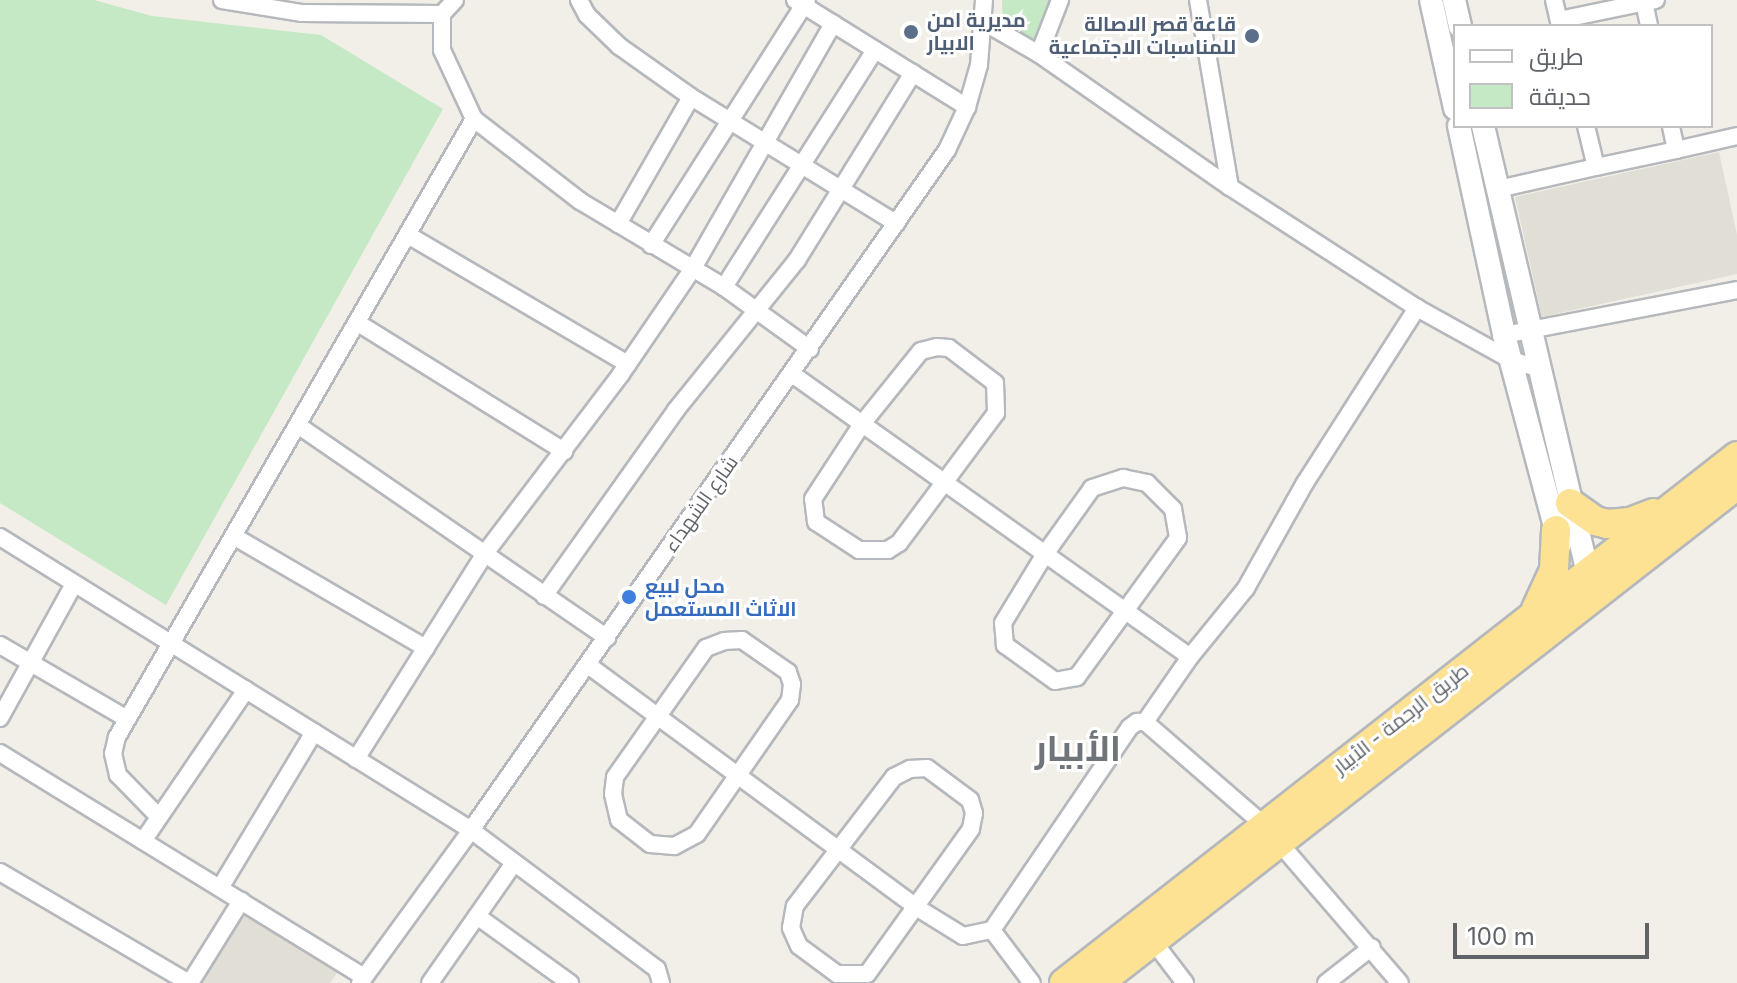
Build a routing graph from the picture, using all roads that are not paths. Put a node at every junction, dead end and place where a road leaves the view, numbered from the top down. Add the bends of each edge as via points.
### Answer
1 (222, 0) edge
2 (455, 0) edge
3 (579, 0) edge
4 (984, 0) edge
5 (1060, 0) edge
6 (1198, 0) edge
7 (1431, 0) edge
8 (1454, 0) edge
9 (1554, 0) edge
10 (1650, 1) edge
11 (802, 2) edge
12 (442, 14) junction
13 (982, 21) junction
14 (1559, 23) edge
15 (833, 24) junction
16 (1460, 24) edge
17 (1649, 24) edge
18 (875, 50) junction
19 (1039, 54) junction
20 (913, 73) junction
21 (691, 97) junction
22 (1453, 99) edge
23 (967, 107) junction
24 (474, 119) junction
25 (728, 122) junction
26 (1459, 128) edge
27 (1483, 128) edge
28 (1586, 128) edge
29 (1671, 128) edge
30 (1737, 136) edge
31 (763, 144) junction
32 (1676, 150) junction
33 (803, 166) junction
34 (1596, 167) junction
35 (1230, 187) junction
36 (842, 189) junction
37 (1498, 189) junction
38 (896, 223) junction
39 (618, 224) junction
40 (408, 235) junction
41 (651, 245) junction
42 (692, 270) junction
43 (724, 287) junction
44 (1737, 290) edge
45 (1417, 308) junction
46 (759, 311) junction
47 (358, 323) junction
48 (1529, 328) junction
49 (1504, 335) junction
50 (810, 349) junction
51 (1511, 360) junction
52 (628, 364) junction
53 (1538, 368) junction
54 (792, 374) junction
55 (862, 424) junction
56 (299, 426) junction
57 (564, 451) junction
58 (1737, 456) edge
59 (944, 482) junction
60 (1737, 485) edge
61 (1570, 503) junction
62 (1676, 503) junction
63 (1556, 530) junction
64 (235, 537) junction
65 (2, 543) edge
66 (486, 552) junction
67 (1045, 554) junction
68 (74, 584) junction
69 (1581, 593) junction
70 (544, 596) junction
71 (1123, 610) junction
72 (1524, 622) junction
73 (607, 638) junction
74 (0, 645) edge
75 (172, 645) junction
76 (426, 648) junction
77 (1190, 657) junction
78 (31, 663) junction
79 (588, 665) junction
80 (246, 690) junction
81 (658, 716) junction
82 (0, 718) edge
83 (127, 719) junction
84 (1145, 722) junction
85 (314, 732) junction
86 (0, 753) edge
87 (356, 759) junction
88 (738, 776) junction
89 (159, 817) junction
90 (471, 830) junction
91 (1272, 833) junction
92 (143, 841) junction
93 (836, 848) junction
94 (514, 863) junction
95 (0, 872) edge
96 (220, 888) junction
97 (241, 901) junction
98 (916, 907) junction
99 (477, 916) junction
100 (992, 930) junction
101 (1153, 941) junction
102 (1372, 947) junction
103 (659, 976) edge
104 (362, 980) edge
105 (190, 983) edge
106 (430, 983) edge
107 (570, 983) edge
108 (675, 983) edge
109 (1032, 983) edge
110 (1064, 983) edge
111 (1099, 983) edge
112 (1185, 983) edge
113 (1326, 983) edge
114 (1400, 983) edge

1 - 12 street via 301,13
2 - 12 street
3 - 21 street via 619,46
4 - 13 street, شارع الشهداء
5 - 19 street
6 - 35 street
7 - 22 street
8 - 16 street
9 - 14 street
10 - 14 street
10 - 17 street
11 - 15 street
11 - 25 street
12 - 24 street via 442,50
13 - 19 street
13 - 23 street, شارع الشهداء via 979,65
15 - 18 street
15 - 31 street
18 - 20 street
18 - 33 street
19 - 35 street
20 - 23 street
20 - 36 street
21 - 25 street
21 - 39 street
23 - 38 street, شارع الشهداء via 947,150
24 - 39 street
24 - 40 street
25 - 31 street
25 - 41 street
26 - 49 street
27 - 37 street
28 - 34 street
29 - 32 street
30 - 32 street
31 - 33 street
31 - 42 street
32 - 34 street
33 - 36 street
33 - 43 street
34 - 37 street
35 - 45 street
36 - 38 street
36 - 46 street
37 - 48 street
38 - 50 street, شارع الشهداء
39 - 41 street
40 - 47 street
40 - 52 street
41 - 42 street
42 - 43 street
42 - 52 street
43 - 46 street
44 - 48 street
45 - 51 street
45 - 77 street via 1305,483 1246,588
46 - 50 street
46 - 70 street via 676,410
47 - 56 street
47 - 57 street
48 - 49 street
48 - 53 street
49 - 51 street
50 - 54 street, شارع الشهداء
51 - 53 street
51 - 63 street
52 - 57 street
53 - 61 street
54 - 55 street
54 - 73 street, شارع الشهداء
55 - 59 street
55 - 59 street via 813,499 816,522 859,550 888,550 899,543
55 - 59 street via 921,351 949,348 995,383 998,397 996,413
56 - 64 street
56 - 66 street
57 - 66 street
58 - 62 highway, طريق الرجمة - الأبيار
59 - 67 street
60 - 69 highway, طريق الرجمة - الأبيار
61 - 62 highway via 1596,521 1620,525
61 - 69 street
62 - 69 highway, طريق الرجمة - الأبيار
63 - 69 street
63 - 72 highway via 1548,590
64 - 75 street
64 - 76 street
65 - 68 street
66 - 70 street
66 - 76 street
67 - 71 street
67 - 71 street via 1003,623 1005,645 1055,681 1077,677
67 - 71 street via 1092,488 1123,478 1147,483 1173,509 1178,538
68 - 75 street
68 - 78 street
69 - 72 highway, طريق الرجمة - الأبيار
69 - 91 highway, طريق الرجمة - الأبيار
70 - 73 street
71 - 77 street
72 - 91 highway, طريق الرجمة - الأبيار
73 - 79 street, شارع الشهداء
74 - 78 street
75 - 80 street
75 - 83 street
76 - 87 street
77 - 84 street
78 - 82 street
78 - 83 street
79 - 81 street
79 - 90 street, شارع الشهداء
80 - 85 street
80 - 89 street
81 - 88 street
81 - 88 street via 615,777 613,794 619,820 650,844 674,846 697,834
81 - 88 street via 706,648 724,641 742,640 788,672 790,700
83 - 89 street via 113,754 118,775
84 - 91 street
84 - 100 street via 1130,727
85 - 87 street
85 - 96 street
86 - 92 street
87 - 90 street
88 - 93 street
89 - 92 street
90 - 94 street
90 - 104 street, شارع الشهداء
91 - 101 highway, طريق الرجمة - الأبيار
91 - 102 street
91 - 110 highway, طريق الرجمة - الأبيار
92 - 96 street
93 - 98 street
93 - 98 street via 791,918 799,946 824,965 837,974 867,974
93 - 98 street via 894,777 927,768 938,776 970,800 974,813 971,829
94 - 99 street
94 - 103 street
95 - 105 street
96 - 97 street
97 - 104 street
97 - 105 street
98 - 100 street via 963,936
99 - 106 street
99 - 107 street
100 - 109 street
101 - 111 highway, طريق الرجمة - الأبيار
101 - 112 street
102 - 113 street
102 - 114 street
103 - 108 street

